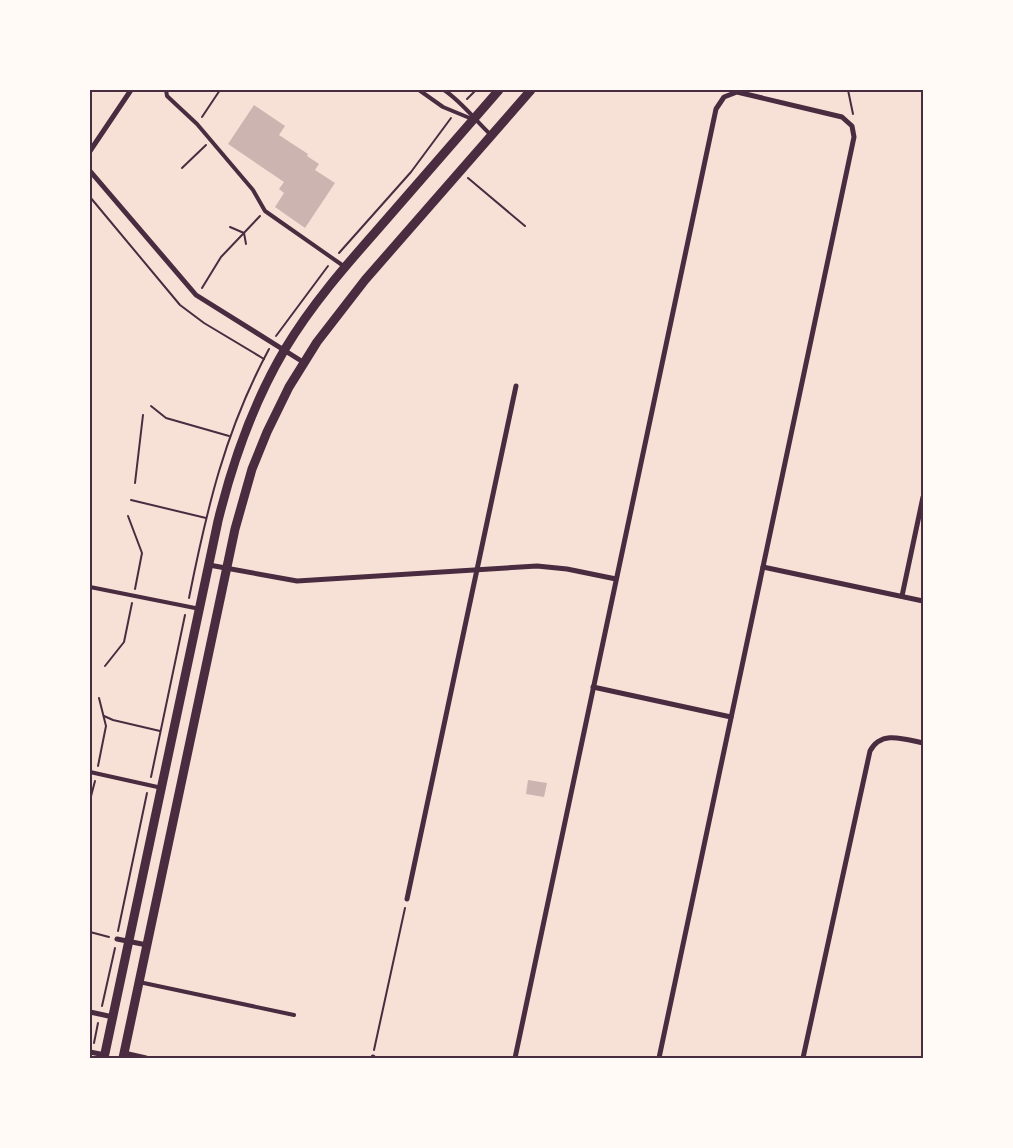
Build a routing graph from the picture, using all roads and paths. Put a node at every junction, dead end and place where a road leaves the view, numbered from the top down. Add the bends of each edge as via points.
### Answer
1 (131, 90) edge
2 (166, 90) edge
3 (220, 90) edge
4 (419, 90) edge
5 (444, 90) edge
6 (476, 90) edge
7 (499, 90) edge
8 (531, 90) edge
9 (848, 90) edge
10 (469, 96) dead end
11 (853, 114) dead end
12 (450, 118) dead end
13 (474, 119) junction
14 (197, 124) junction
15 (492, 136) junction
16 (211, 140) junction
17 (90, 151) edge
18 (182, 168) dead end
19 (90, 171) edge
20 (461, 172) junction
21 (90, 197) edge
22 (265, 211) junction
23 (525, 226) dead end
24 (230, 227) dead end
25 (244, 233) junction
26 (246, 244) dead end
27 (341, 251) dead end
28 (344, 267) junction
29 (326, 268) dead end
30 (196, 296) junction
31 (282, 327) dead end
32 (284, 350) junction
33 (264, 359) dead end
34 (303, 362) junction
35 (516, 386) dead end
36 (150, 406) dead end
37 (143, 415) dead end
38 (229, 436) dead end
39 (135, 483) dead end
40 (923, 498) edge
41 (131, 500) dead end
42 (206, 518) dead end
43 (209, 565) junction
44 (763, 567) junction
45 (227, 569) junction
46 (477, 569) junction
47 (616, 579) junction
48 (90, 587) edge
49 (902, 596) junction
50 (923, 601) edge
51 (200, 609) junction
52 (186, 614) dead end
53 (593, 687) junction
54 (99, 698) dead end
55 (104, 716) junction
56 (731, 717) junction
57 (160, 731) junction
58 (923, 743) edge
59 (90, 772) edge
60 (96, 773) junction
61 (151, 777) dead end
62 (162, 788) junction
63 (148, 791) dead end
64 (90, 800) edge
65 (407, 899) joint
66 (90, 932) edge
67 (116, 939) junction
68 (129, 941) junction
69 (147, 945) junction
70 (139, 982) junction
71 (103, 1002) dead end
72 (90, 1012) edge
73 (294, 1015) dead end
74 (113, 1017) junction
75 (98, 1023) dead end
76 (94, 1044) dead end
77 (90, 1052) edge
78 (123, 1056) edge
79 (105, 1057) edge
80 (373, 1057) edge
81 (146, 1058) edge
82 (515, 1058) edge
83 (659, 1058) edge
84 (803, 1058) edge

1 - 17 street
2 - 14 lane via 167,96
3 - 14 path
4 - 13 lane via 443,107
5 - 13 lane via 456,98
6 - 10 path
7 - 13 street
8 - 15 street
9 - 11 path
12 - 27 path via 410,172
13 - 15 lane
13 - 28 street
14 - 16 lane
15 - 20 street
16 - 18 path
16 - 22 lane via 254,190
19 - 30 street
20 - 23 path
20 - 34 street via 346,303
21 - 33 path via 186,310
22 - 25 path
22 - 28 lane
24 - 25 path
25 - 26 path
25 - 30 path via 222,257
28 - 32 street
29 - 31 path
30 - 32 street
32 - 34 street
32 - 43 street via 241,440
34 - 45 street via 258,453 240,509
35 - 46 street
36 - 38 path via 166,418
37 - 39 path
40 - 49 street
41 - 42 path
43 - 45 street
43 - 51 street
44 - 47 street via 853,144 852,126 838,116 730,93 719,102
44 - 49 street
44 - 56 street
45 - 46 street via 297,581
45 - 69 street
46 - 47 street via 554,567
46 - 65 street
47 - 53 street
48 - 51 lane
49 - 50 street
51 - 62 street
52 - 57 path
53 - 56 street
53 - 82 street
54 - 55 path
55 - 57 path
55 - 60 path via 106,726
56 - 83 street
57 - 61 path
58 - 84 street via 888,737 877,742 870,751
59 - 60 lane
60 - 62 lane
60 - 64 path
62 - 68 street
63 - 67 path
65 - 80 path
66 - 67 path
67 - 68 street
67 - 71 path
68 - 69 street
68 - 74 street
69 - 70 street
70 - 73 lane
70 - 78 street
72 - 74 street
74 - 79 street
75 - 76 path
77 - 79 street
78 - 81 street

